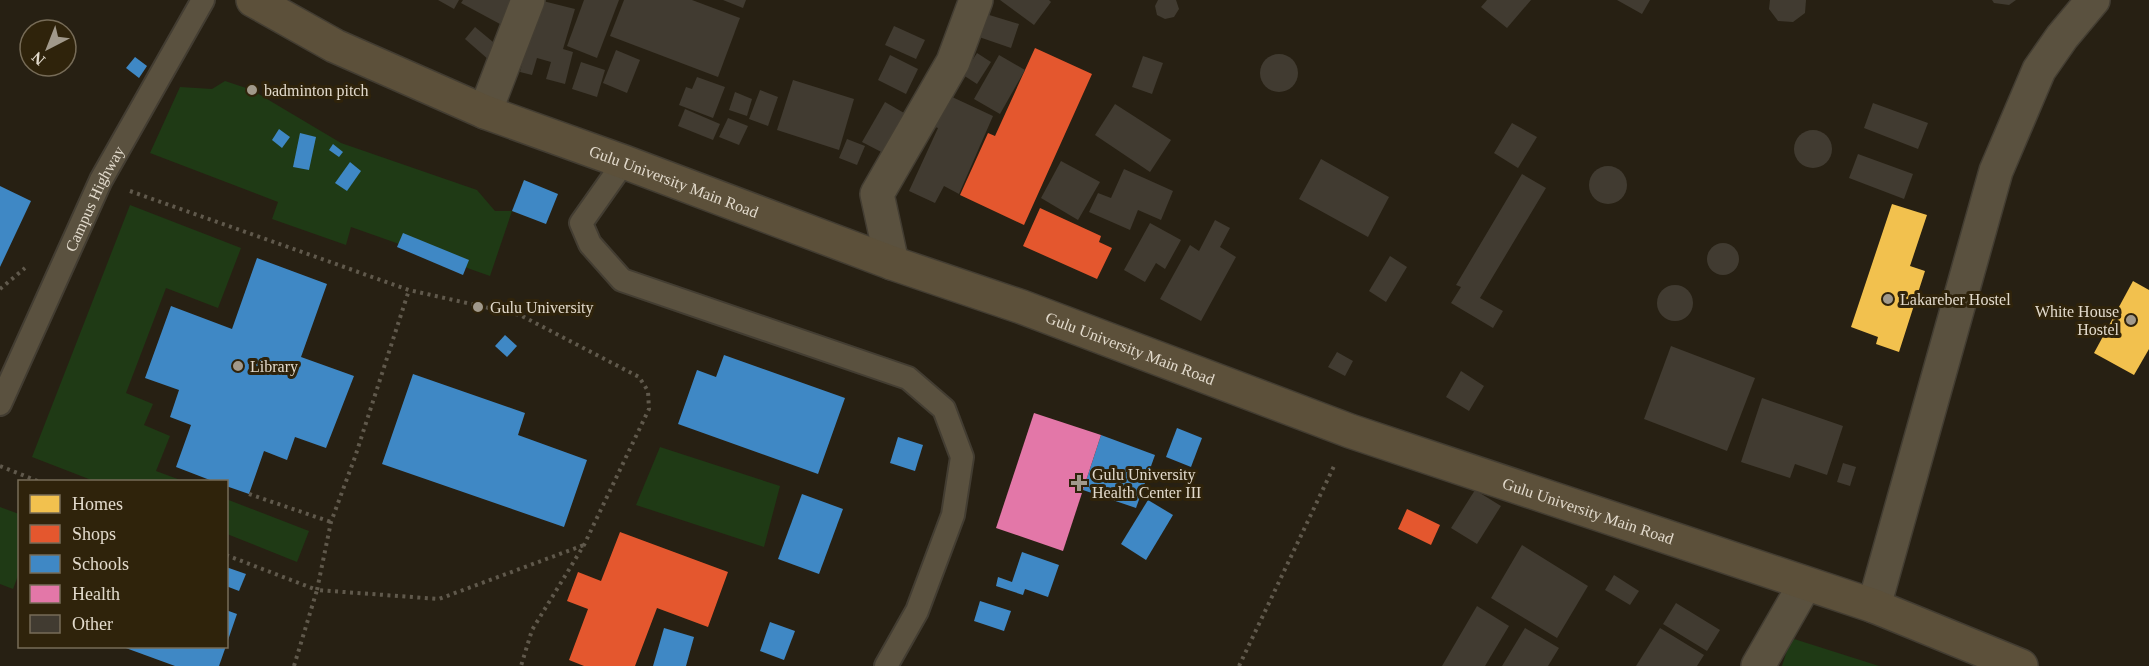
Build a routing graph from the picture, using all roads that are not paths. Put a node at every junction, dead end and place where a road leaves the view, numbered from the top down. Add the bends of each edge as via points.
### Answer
1 (203, 0) edge
2 (253, 0) edge
3 (528, 0) edge
4 (975, 0) edge
5 (2093, 0) edge
6 (485, 112) junction
7 (624, 162) junction
8 (892, 263) junction
9 (0, 404) edge
10 (1805, 584) junction
11 (1874, 606) junction
12 (886, 666) edge
13 (1758, 666) edge
14 (2021, 666) edge

1 - 9 lane, Campus Highway via 101,180
2 - 6 street, Gulu University Main Road via 335,46
3 - 6 street
4 - 8 street via 953,62 877,194
5 - 11 street via 2039,70 1996,171
6 - 7 street, Gulu University Main Road
7 - 8 street, Gulu University Main Road
7 - 12 lane via 581,223 590,244 622,280 908,378 944,409 962,457 953,515 917,611
8 - 10 street, Gulu University Main Road via 1022,307 1350,431
10 - 11 street, Gulu University Main Road
10 - 13 street
11 - 14 street, Gulu University Main Road

